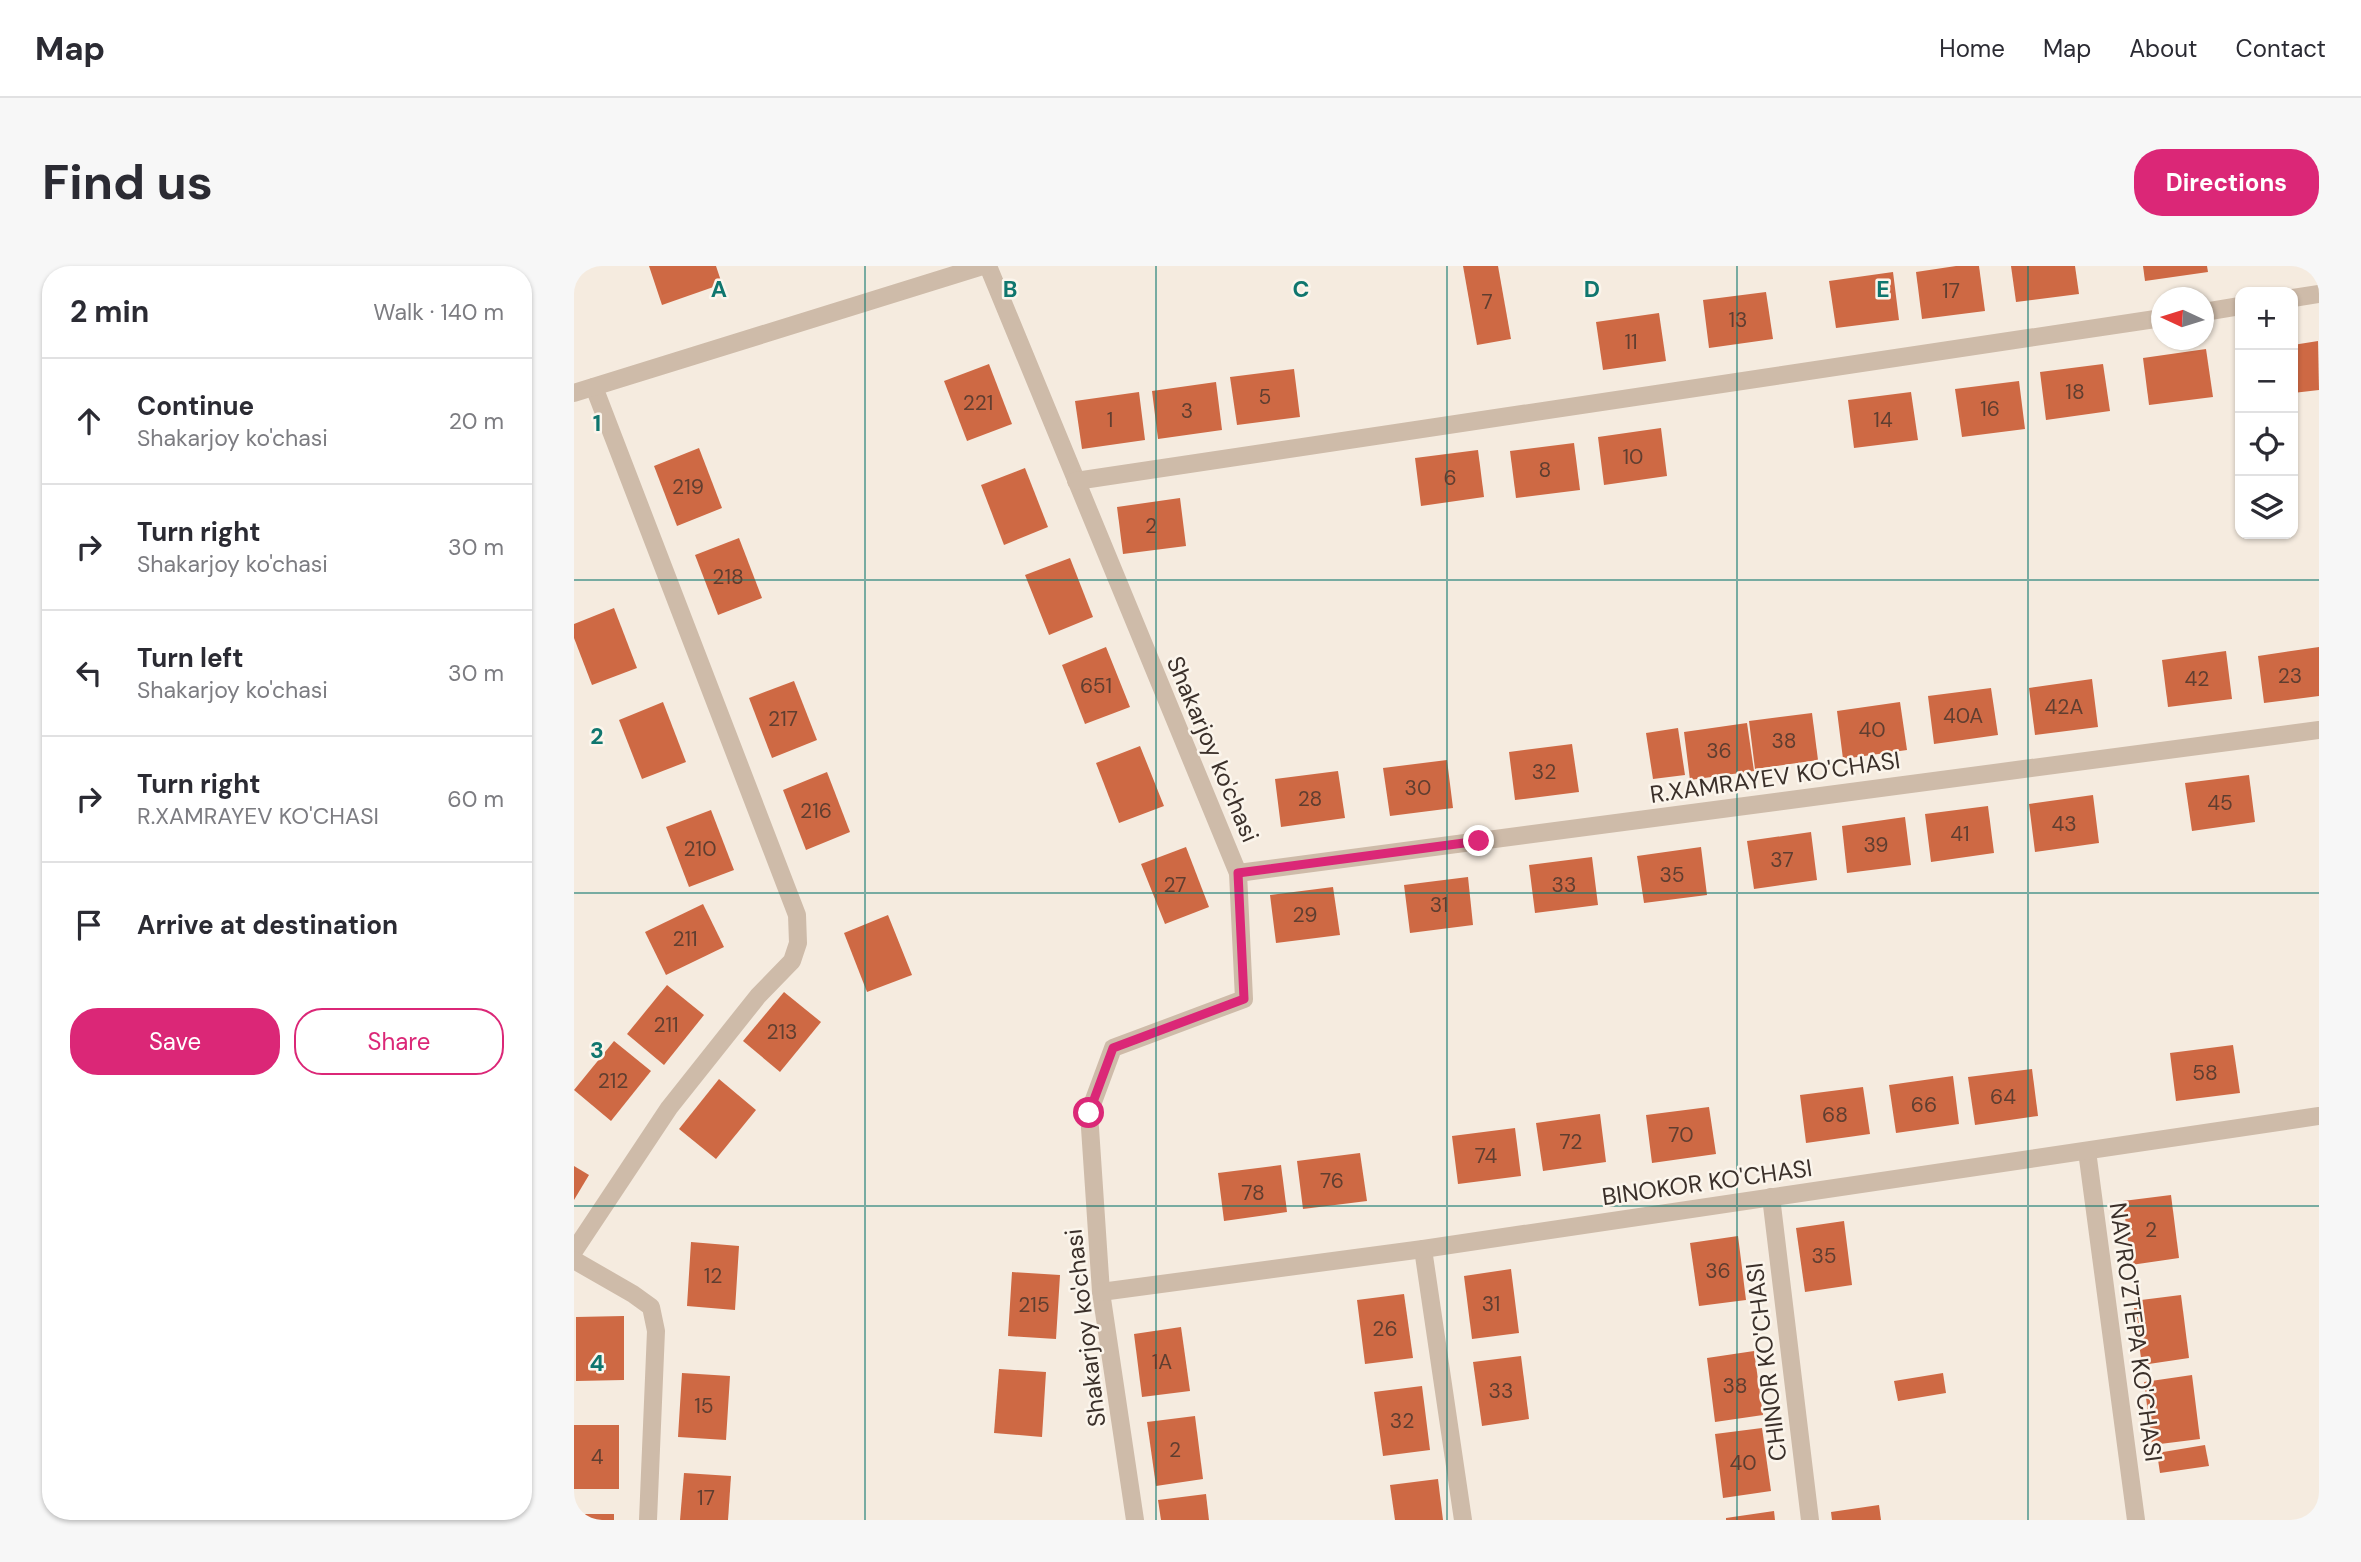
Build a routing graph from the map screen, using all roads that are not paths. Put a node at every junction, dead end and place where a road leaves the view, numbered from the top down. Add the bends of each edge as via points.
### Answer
1 (986, 266) edge
2 (2319, 294) edge
3 (2298, 297) edge
4 (2235, 307) edge
5 (2214, 310) edge
6 (2151, 320) edge
7 (594, 387) junction
8 (574, 393) edge
9 (1076, 481) junction
10 (2319, 730) edge
11 (1238, 873) junction
12 (2319, 1116) edge
13 (2087, 1151) junction
14 (1771, 1197) junction
15 (1423, 1249) junction
16 (574, 1251) edge
17 (574, 1260) edge
18 (1101, 1292) junction
19 (648, 1520) edge
20 (1135, 1520) edge
21 (1463, 1520) edge
22 (1810, 1520) edge
23 (2137, 1520) edge

1 - 7 street
1 - 9 street, Shakarjoy ko'chasi
2 - 3 street
4 - 5 street
6 - 9 street
7 - 8 street
7 - 16 street via 797,915 798,943 792,961 668,1108
9 - 11 street, Shakarjoy ko'chasi
10 - 11 street, R.XAMRAYEV KO'CHASI
11 - 18 street, Shakarjoy ko'chasi via 1244,999 1113,1048 1089,1113
12 - 13 street, BINOKOR KO'CHASI
13 - 14 street, BINOKOR KO'CHASI
13 - 23 street, NAVRO'ZTEPA KO'CHASI
14 - 15 street, BINOKOR KO'CHASI
14 - 22 street, CHINOR KO'CHASI
15 - 18 street, BINOKOR KO'CHASI
15 - 21 street
17 - 19 street via 651,1307 656,1331
18 - 20 street, Shakarjoy ko'chasi

